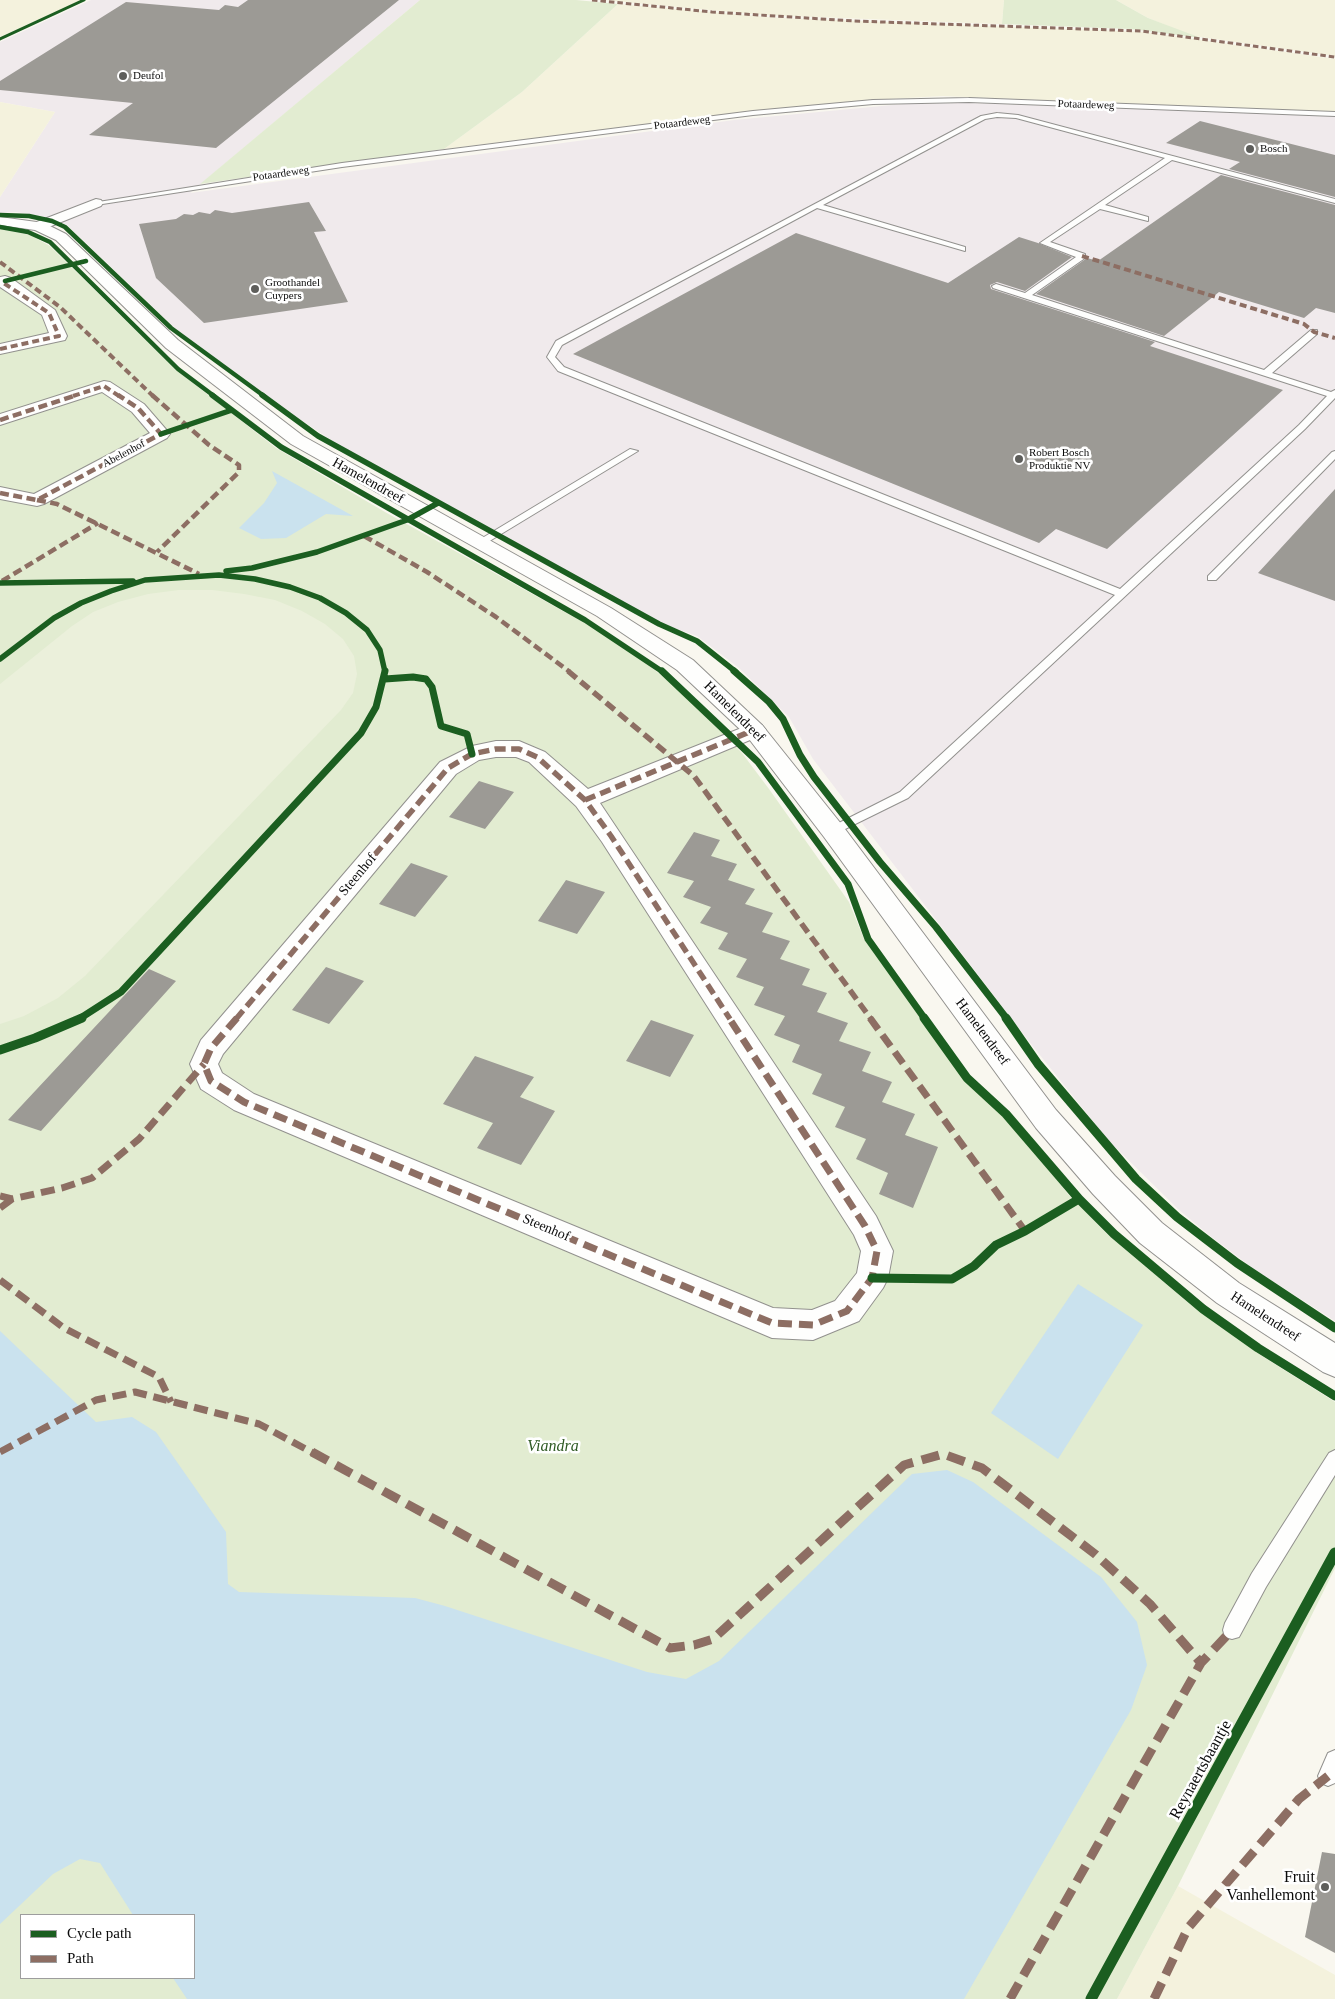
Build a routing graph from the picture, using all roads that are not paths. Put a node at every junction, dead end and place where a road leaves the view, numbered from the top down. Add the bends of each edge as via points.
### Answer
1 (1335, 114) edge
2 (1170, 158) junction
3 (1335, 201) edge
4 (96, 203) joint
5 (818, 206) junction
6 (1098, 206) junction
7 (1145, 219) dead end
8 (0, 221) edge
9 (38, 226) junction
10 (962, 248) dead end
11 (0, 282) edge
12 (996, 286) dead end
13 (1024, 296) junction
14 (1314, 332) dead end
15 (0, 349) edge
16 (1265, 374) junction
17 (1334, 394) edge
18 (0, 420) edge
19 (633, 451) dead end
20 (1335, 454) edge
21 (0, 493) edge
22 (478, 542) junction
23 (1212, 578) dead end
24 (1120, 593) junction
25 (754, 730) junction
26 (585, 800) junction
27 (833, 831) junction
28 (1335, 1361) edge
29 (1335, 1459) edge
30 (1232, 1630) dead end

1 - 4 lane, Potaardeweg via 968,100 872,102 753,113 342,165
2 - 3 lane
2 - 5 lane via 1016,116 997,115 983,117
2 - 6 lane
4 - 9 street, Potaardeweg
5 - 10 lane
5 - 24 lane via 559,343 550,357 562,368
6 - 7 lane
6 - 13 lane via 1044,243 1082,256
8 - 9 street, Hamelendreef
9 - 22 street, Hamelendreef via 61,238 172,344 297,440
11 - 15 street via 5,281 49,313 59,336
12 - 13 lane
13 - 16 lane
14 - 16 lane
16 - 17 lane
17 - 24 lane
18 - 21 street, Abelenhof via 104,386 138,408 161,434 37,500
19 - 22 lane
20 - 23 lane
22 - 25 street, Hamelendreef via 604,612 685,665
24 - 27 lane via 904,795
25 - 26 street
25 - 27 street, Hamelendreef
26 - 26 street, Steenhof via 865,1226 878,1251 872,1278 847,1311 813,1325 772,1322 244,1102 211,1081 204,1064 210,1048 448,768 472,754 519,749 537,756
27 - 28 street, Hamelendreef via 1046,1119 1104,1185 1151,1233 1228,1293
29 - 30 lane via 1259,1580

